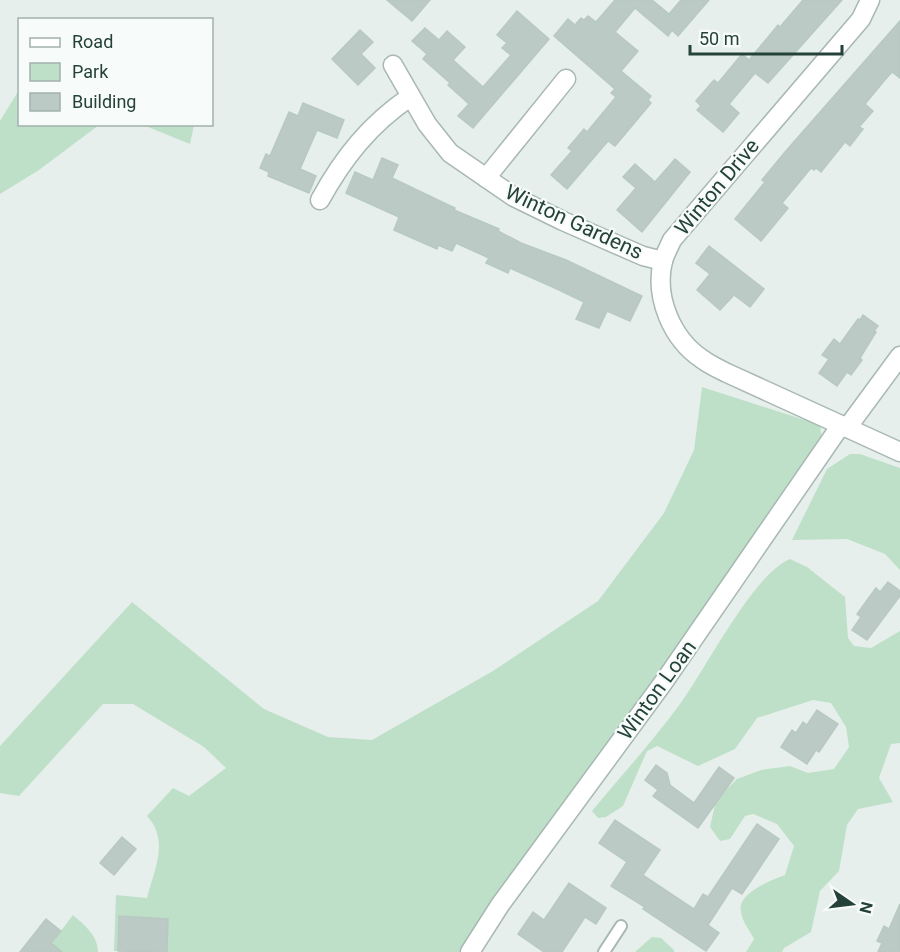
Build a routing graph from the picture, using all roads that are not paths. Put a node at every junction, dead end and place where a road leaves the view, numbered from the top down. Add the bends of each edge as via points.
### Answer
1 (870, 0) edge
2 (393, 65) dead end
3 (566, 79) dead end
4 (410, 97) junction
5 (486, 178) junction
6 (320, 200) dead end
7 (663, 261) junction
8 (900, 356) edge
9 (844, 427) junction
10 (900, 452) edge
11 (621, 926) dead end
12 (470, 952) edge
13 (604, 952) edge

1 - 7 street, Winton Drive via 861,19 672,240
2 - 4 street, Winton Gardens
3 - 5 street, Winton Gardens via 554,103
4 - 5 street, Winton Gardens via 450,153
4 - 6 street via 387,113 360,142 337,169
5 - 7 street, Winton Gardens via 563,221
7 - 9 street, Winton Drive via 661,287 667,316 701,359
8 - 9 street, Winton Loan
9 - 10 street, Winton Drive
9 - 12 street, Winton Loan
11 - 13 lane

